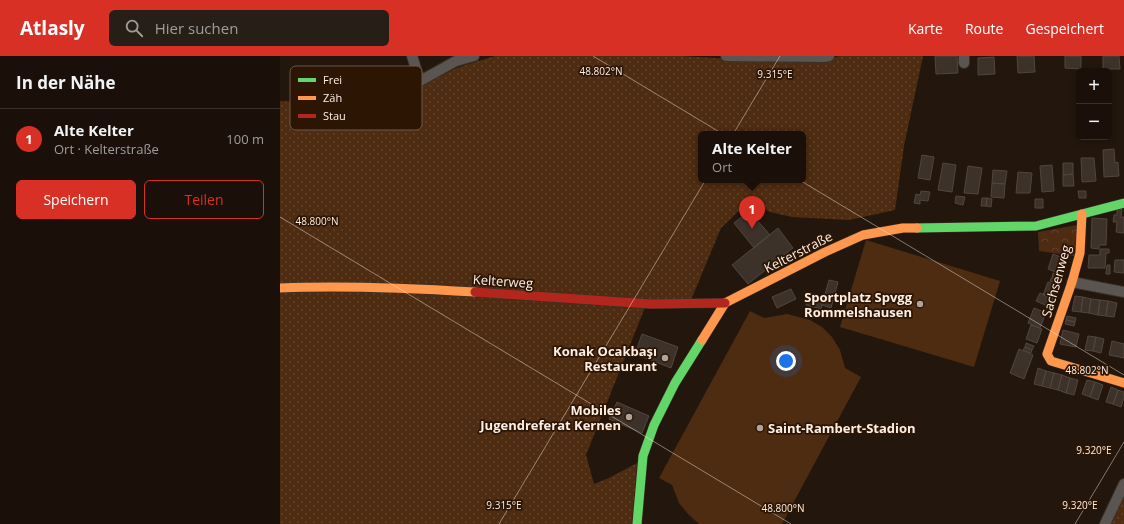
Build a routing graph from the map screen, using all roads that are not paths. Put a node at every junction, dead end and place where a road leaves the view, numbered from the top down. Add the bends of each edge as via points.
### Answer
1 (412, 56) edge
2 (474, 56) edge
3 (726, 56) edge
4 (829, 56) edge
5 (415, 66) edge
6 (422, 80) edge
7 (1124, 203) edge
8 (1082, 214) junction
9 (1072, 282) junction
10 (280, 288) edge
11 (1124, 292) edge
12 (724, 303) junction
13 (1124, 383) edge
14 (1124, 484) edge
15 (637, 524) edge
16 (1105, 524) edge

1 - 5 street
2 - 6 street via 456,61
3 - 4 street
7 - 8 street, Kelterstraße
8 - 9 street, Sachsenweg via 1080,253
8 - 12 street, Kelterstraße via 1036,226 903,228 863,235
9 - 11 street
9 - 13 street, Sachsenweg via 1047,354 1051,360
10 - 12 street, Kelterweg via 323,286 429,289 651,304
12 - 15 street via 675,383 654,425 643,456
14 - 16 street

